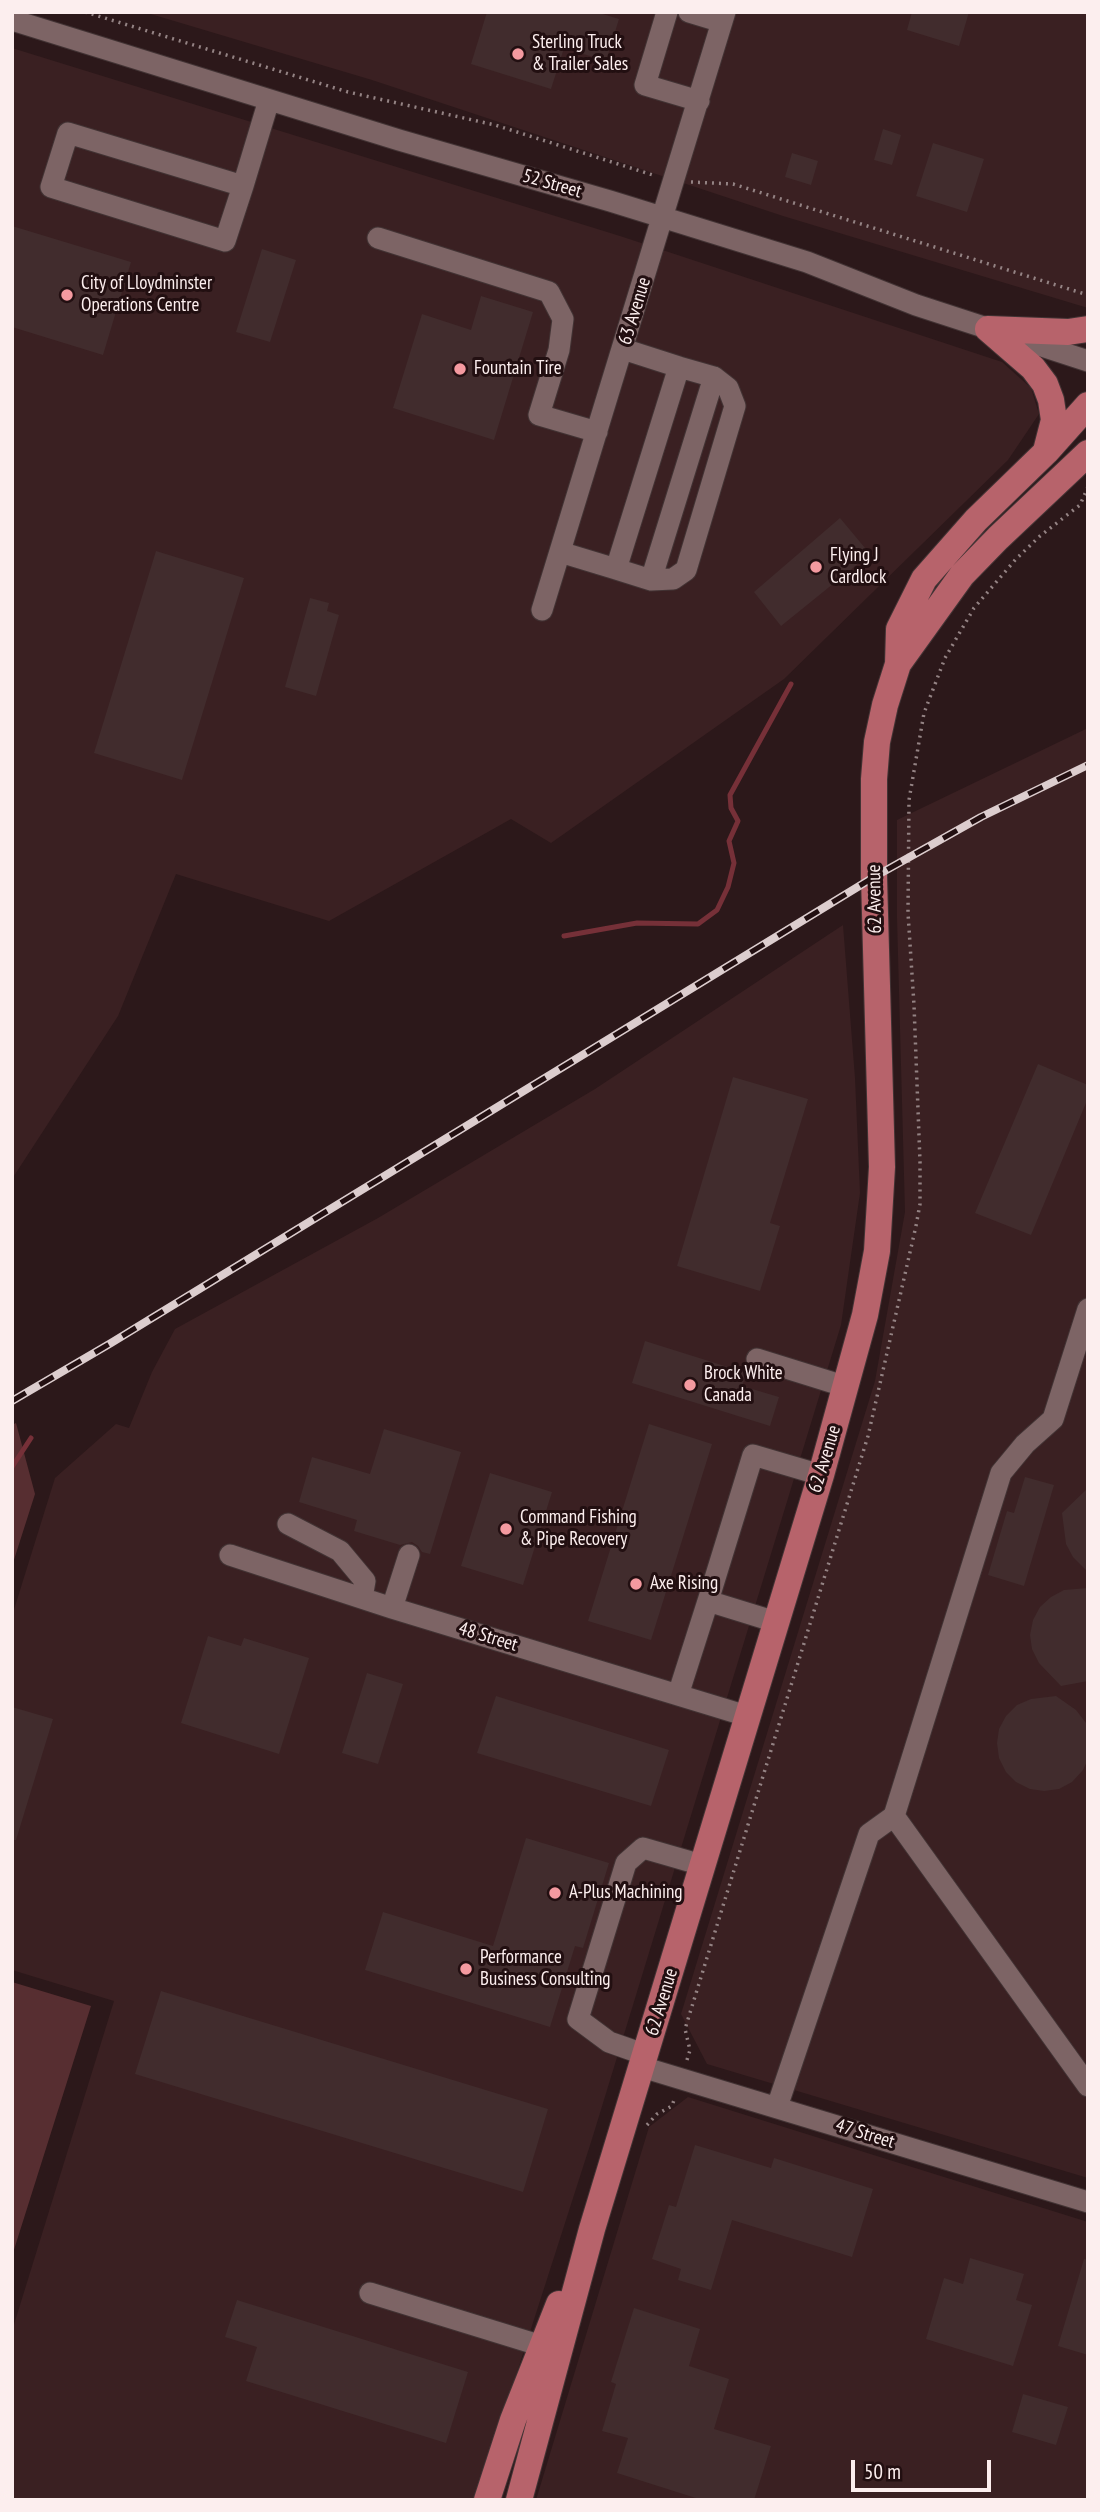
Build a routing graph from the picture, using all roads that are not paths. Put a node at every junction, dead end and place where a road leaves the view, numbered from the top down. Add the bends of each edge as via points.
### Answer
1 (667, 12) edge
2 (689, 12) edge
3 (724, 17) edge
4 (12, 20) edge
5 (269, 100) junction
6 (699, 101) junction
7 (243, 186) junction
8 (663, 218) junction
9 (378, 237) dead end
10 (988, 329) junction
11 (1088, 329) edge
12 (623, 349) junction
13 (1088, 361) edge
14 (679, 367) junction
15 (714, 377) junction
16 (1088, 405) edge
17 (597, 432) junction
18 (1046, 452) junction
19 (1088, 453) edge
20 (1088, 467) edge
21 (1061, 480) junction
22 (560, 552) junction
23 (616, 569) junction
24 (651, 580) junction
25 (542, 610) dead end
26 (898, 664) junction
27 (1088, 1309) edge
28 (757, 1359) dead end
29 (847, 1387) junction
30 (821, 1475) junction
31 (288, 1524) dead end
32 (230, 1555) dead end
33 (409, 1555) dead end
34 (362, 1598) junction
35 (708, 1601) junction
36 (392, 1608) junction
37 (776, 1622) junction
38 (678, 1695) junction
39 (747, 1716) junction
40 (894, 1816) junction
41 (702, 1865) junction
42 (644, 2061) junction
43 (1088, 2086) edge
44 (777, 2107) junction
45 (1088, 2202) edge
46 (370, 2293) dead end
47 (550, 2349) junction
48 (487, 2500) edge
49 (519, 2500) edge

1 - 6 street via 645,85
2 - 3 street
3 - 6 street, 63 Avenue
4 - 5 street, 52 Street
5 - 7 street
5 - 8 street, 52 Street
6 - 8 street, 63 Avenue
7 - 7 street via 225,241 51,187 68,133
8 - 10 street, 52 Street via 807,262
8 - 12 street, 63 Avenue
9 - 17 street via 549,292 563,319 559,350 539,415
10 - 11 main road
10 - 13 street, 52 Street
10 - 18 main road via 1045,384 1054,421
12 - 14 street
12 - 17 street, 63 Avenue
14 - 15 street
14 - 23 street
15 - 24 street
15 - 24 street via 728,388 735,407 686,570 673,579
16 - 18 main road, 62 Avenue
17 - 22 street, 63 Avenue
18 - 26 main road, 62 Avenue via 924,579 899,629
19 - 21 main road, 62 Avenue
20 - 21 main road
21 - 26 main road, 62 Avenue via 962,575
22 - 23 street
22 - 25 street, 63 Avenue
23 - 24 street
26 - 29 main road, 62 Avenue via 877,742 874,779 881,1205 877,1251
27 - 40 street via 1053,1419 1001,1473
28 - 29 street
29 - 30 main road, 62 Avenue
30 - 35 street via 753,1455
30 - 37 main road, 62 Avenue
31 - 34 street via 340,1551 365,1581
32 - 34 street, 48 Street
33 - 36 street
34 - 36 street, 48 Street
35 - 37 street
35 - 38 street
36 - 38 street, 48 Street
37 - 39 main road, 62 Avenue
38 - 39 street, 48 Street
39 - 41 main road, 62 Avenue
40 - 43 street
40 - 44 street via 869,1833
41 - 42 main road, 62 Avenue
41 - 42 street, 47 Street via 643,1848 626,1863 578,2019
42 - 44 street, 47 Street
42 - 47 main road, 62 Avenue
44 - 45 street, 47 Street
46 - 47 street
47 - 48 main road, 62 Avenue
47 - 49 main road, 62 Avenue

